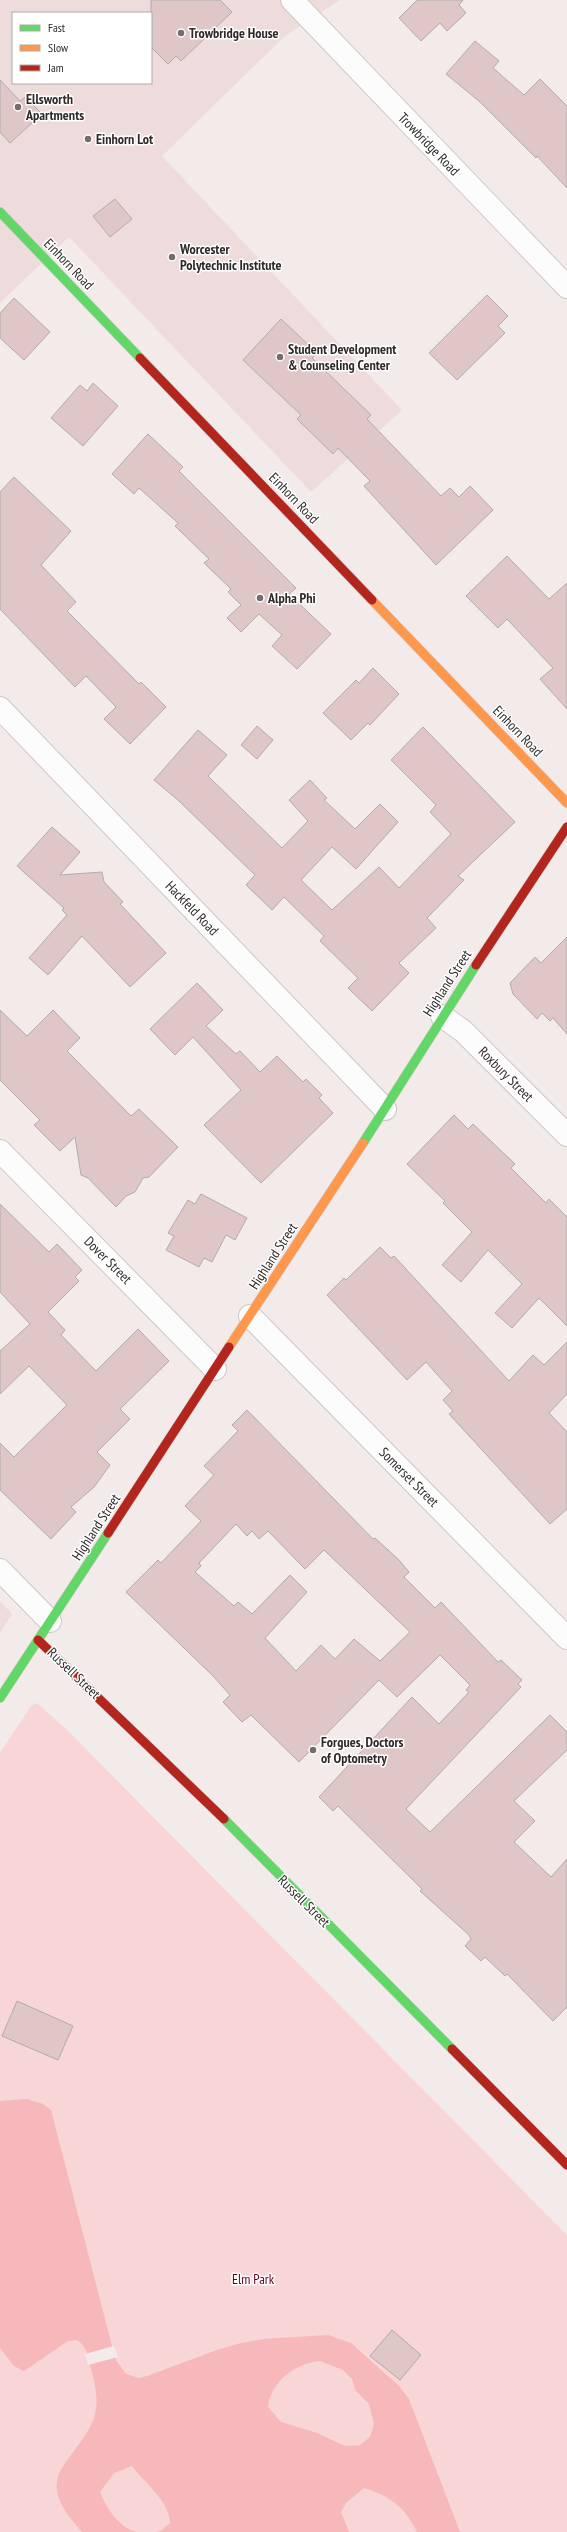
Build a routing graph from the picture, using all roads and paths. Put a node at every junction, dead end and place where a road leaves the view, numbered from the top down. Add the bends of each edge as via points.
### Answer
1 (292, 0) edge
2 (0, 212) edge
3 (567, 287) edge
4 (0, 708) edge
5 (567, 803) edge
6 (567, 828) edge
7 (442, 1016) junction
8 (385, 1109) junction
9 (567, 1136) edge
10 (0, 1151) edge
11 (250, 1316) junction
12 (216, 1369) junction
13 (0, 1570) edge
14 (50, 1621) junction
15 (567, 1638) edge
16 (38, 1640) junction
17 (0, 1698) edge
18 (567, 2165) edge

1 - 3 street, Trowbridge Road
2 - 5 main road, Einhorn Road
4 - 8 street, Hackfeld Road
6 - 7 main road, Highland Street
7 - 8 main road, Highland Street
7 - 9 street, Roxbury Street via 463,1031
8 - 11 main road, Highland Street
10 - 12 street, Dover Street
11 - 12 main road, Highland Street
11 - 15 street, Somerset Street
12 - 14 main road, Highland Street
13 - 14 street
14 - 16 main road, Highland Street
16 - 17 main road, Highland Street
16 - 18 main road, Russell Street via 207,1802

